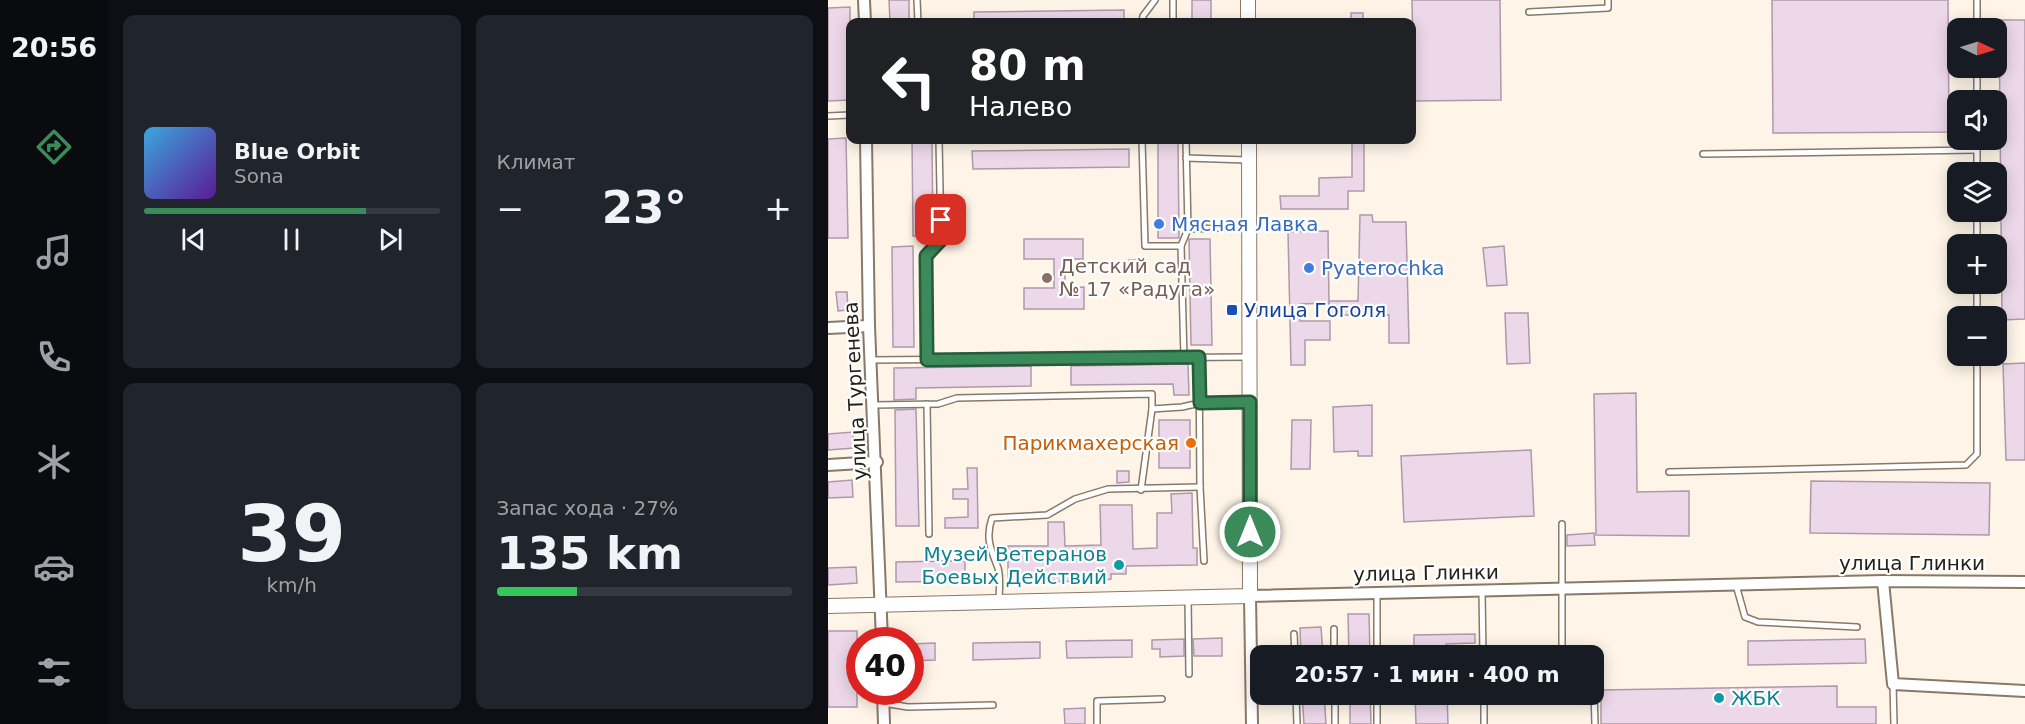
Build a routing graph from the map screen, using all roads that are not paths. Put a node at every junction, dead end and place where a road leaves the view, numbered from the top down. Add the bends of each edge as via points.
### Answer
1 (864, 0) edge
2 (917, 0) edge
3 (1155, 0) edge
4 (1173, 0) edge
5 (1248, 0) edge
6 (1608, 0) edge
7 (1977, 0) edge
8 (1528, 12) dead end
9 (865, 18) edge
10 (918, 18) edge
11 (1143, 18) edge
12 (1173, 18) edge
13 (1248, 18) edge
14 (1977, 18) edge
15 (846, 115) edge
16 (828, 116) edge
17 (866, 144) edge
18 (939, 144) edge
19 (1142, 144) edge
20 (1186, 144) edge
21 (1249, 144) edge
22 (1977, 150) joint
23 (1703, 154) dead end
24 (1186, 158) junction
25 (1249, 160) junction
26 (1977, 162) edge
27 (1249, 227) junction
28 (1188, 229) junction
29 (1181, 246) junction
30 (869, 326) junction
31 (828, 328) edge
32 (1184, 357) junction
33 (1199, 357) junction
34 (1250, 357) junction
35 (871, 360) junction
36 (927, 360) junction
37 (1977, 366) edge
38 (1250, 402) junction
39 (1200, 403) junction
40 (927, 404) junction
41 (874, 405) junction
42 (1152, 409) junction
43 (877, 462) junction
44 (828, 465) edge
45 (1669, 472) dead end
46 (1200, 487) junction
47 (1141, 490) junction
48 (1562, 524) dead end
49 (928, 534) dead end
50 (1204, 561) dead end
51 (1883, 581) junction
52 (2025, 582) edge
53 (1736, 585) junction
54 (1563, 589) junction
55 (1482, 591) junction
56 (1377, 594) junction
57 (1251, 596) junction
58 (1188, 598) junction
59 (999, 602) junction
60 (882, 604) junction
61 (828, 606) edge
62 (882, 627) edge
63 (1857, 627) dead end
64 (1334, 629) dead end
65 (1294, 634) dead end
66 (1294, 645) edge
67 (1335, 645) edge
68 (1377, 645) edge
69 (1483, 645) edge
70 (1562, 645) edge
71 (1189, 674) dead end
72 (1893, 684) junction
73 (2025, 691) edge
74 (1162, 699) dead end
75 (883, 705) edge
76 (903, 705) edge
77 (993, 705) dead end
78 (1296, 705) edge
79 (1335, 705) edge
80 (1377, 705) edge
81 (1484, 705) edge
82 (1594, 705) edge
83 (884, 724) edge
84 (1098, 724) edge
85 (1252, 724) edge
86 (1297, 724) edge
87 (1335, 724) edge
88 (1377, 724) edge
89 (1484, 724) edge
90 (1595, 724) edge
91 (1894, 724) edge

1 - 9 street
2 - 10 lane
3 - 11 lane
4 - 12 lane
5 - 13 street
6 - 8 lane via 1608,8
7 - 14 lane
15 - 16 lane
17 - 30 street, улица Тургенева
18 - 36 lane via 941,240 926,256
19 - 29 lane via 1145,246
20 - 24 lane
21 - 25 street
22 - 23 lane
22 - 26 lane
24 - 25 lane
24 - 28 lane
25 - 27 street
27 - 28 lane
27 - 34 street
28 - 29 lane
29 - 32 lane
30 - 31 street
30 - 35 street, улица Тургенева
32 - 33 lane
32 - 36 lane
33 - 34 lane
33 - 39 lane
34 - 38 street
35 - 36 lane
35 - 41 street, улица Тургенева
37 - 45 lane via 1977,454 1966,465
38 - 39 lane
38 - 57 street
39 - 42 lane
39 - 46 lane
40 - 41 lane
40 - 42 lane via 957,398 1152,394
40 - 49 lane
41 - 43 street, улица Тургенева
42 - 47 lane
43 - 44 street
43 - 60 street, улица Тургенева
46 - 47 lane
46 - 50 lane
47 - 59 lane via 1108,489 1075,499 1047,515 992,518 988,530 990,553 999,570
48 - 54 lane
51 - 52 street, улица Глинки
51 - 53 street, улица Глинки
51 - 72 street
53 - 54 street, улица Глинки
53 - 63 lane via 1745,617 1758,622
54 - 55 street, улица Глинки
54 - 70 lane
55 - 56 street, улица Глинки
55 - 69 lane
56 - 57 street, улица Глинки
56 - 68 lane
57 - 58 street, улица Глинки
57 - 85 street
58 - 59 street, улица Глинки
58 - 71 lane
59 - 60 street, улица Глинки
60 - 61 street, улица Глинки
60 - 62 street, улица Тургенева
64 - 67 lane
65 - 66 lane
72 - 73 street
72 - 91 lane
74 - 84 lane via 1097,701
75 - 83 street
76 - 77 lane
78 - 86 lane
79 - 87 lane
80 - 88 lane
81 - 89 lane
82 - 90 lane

